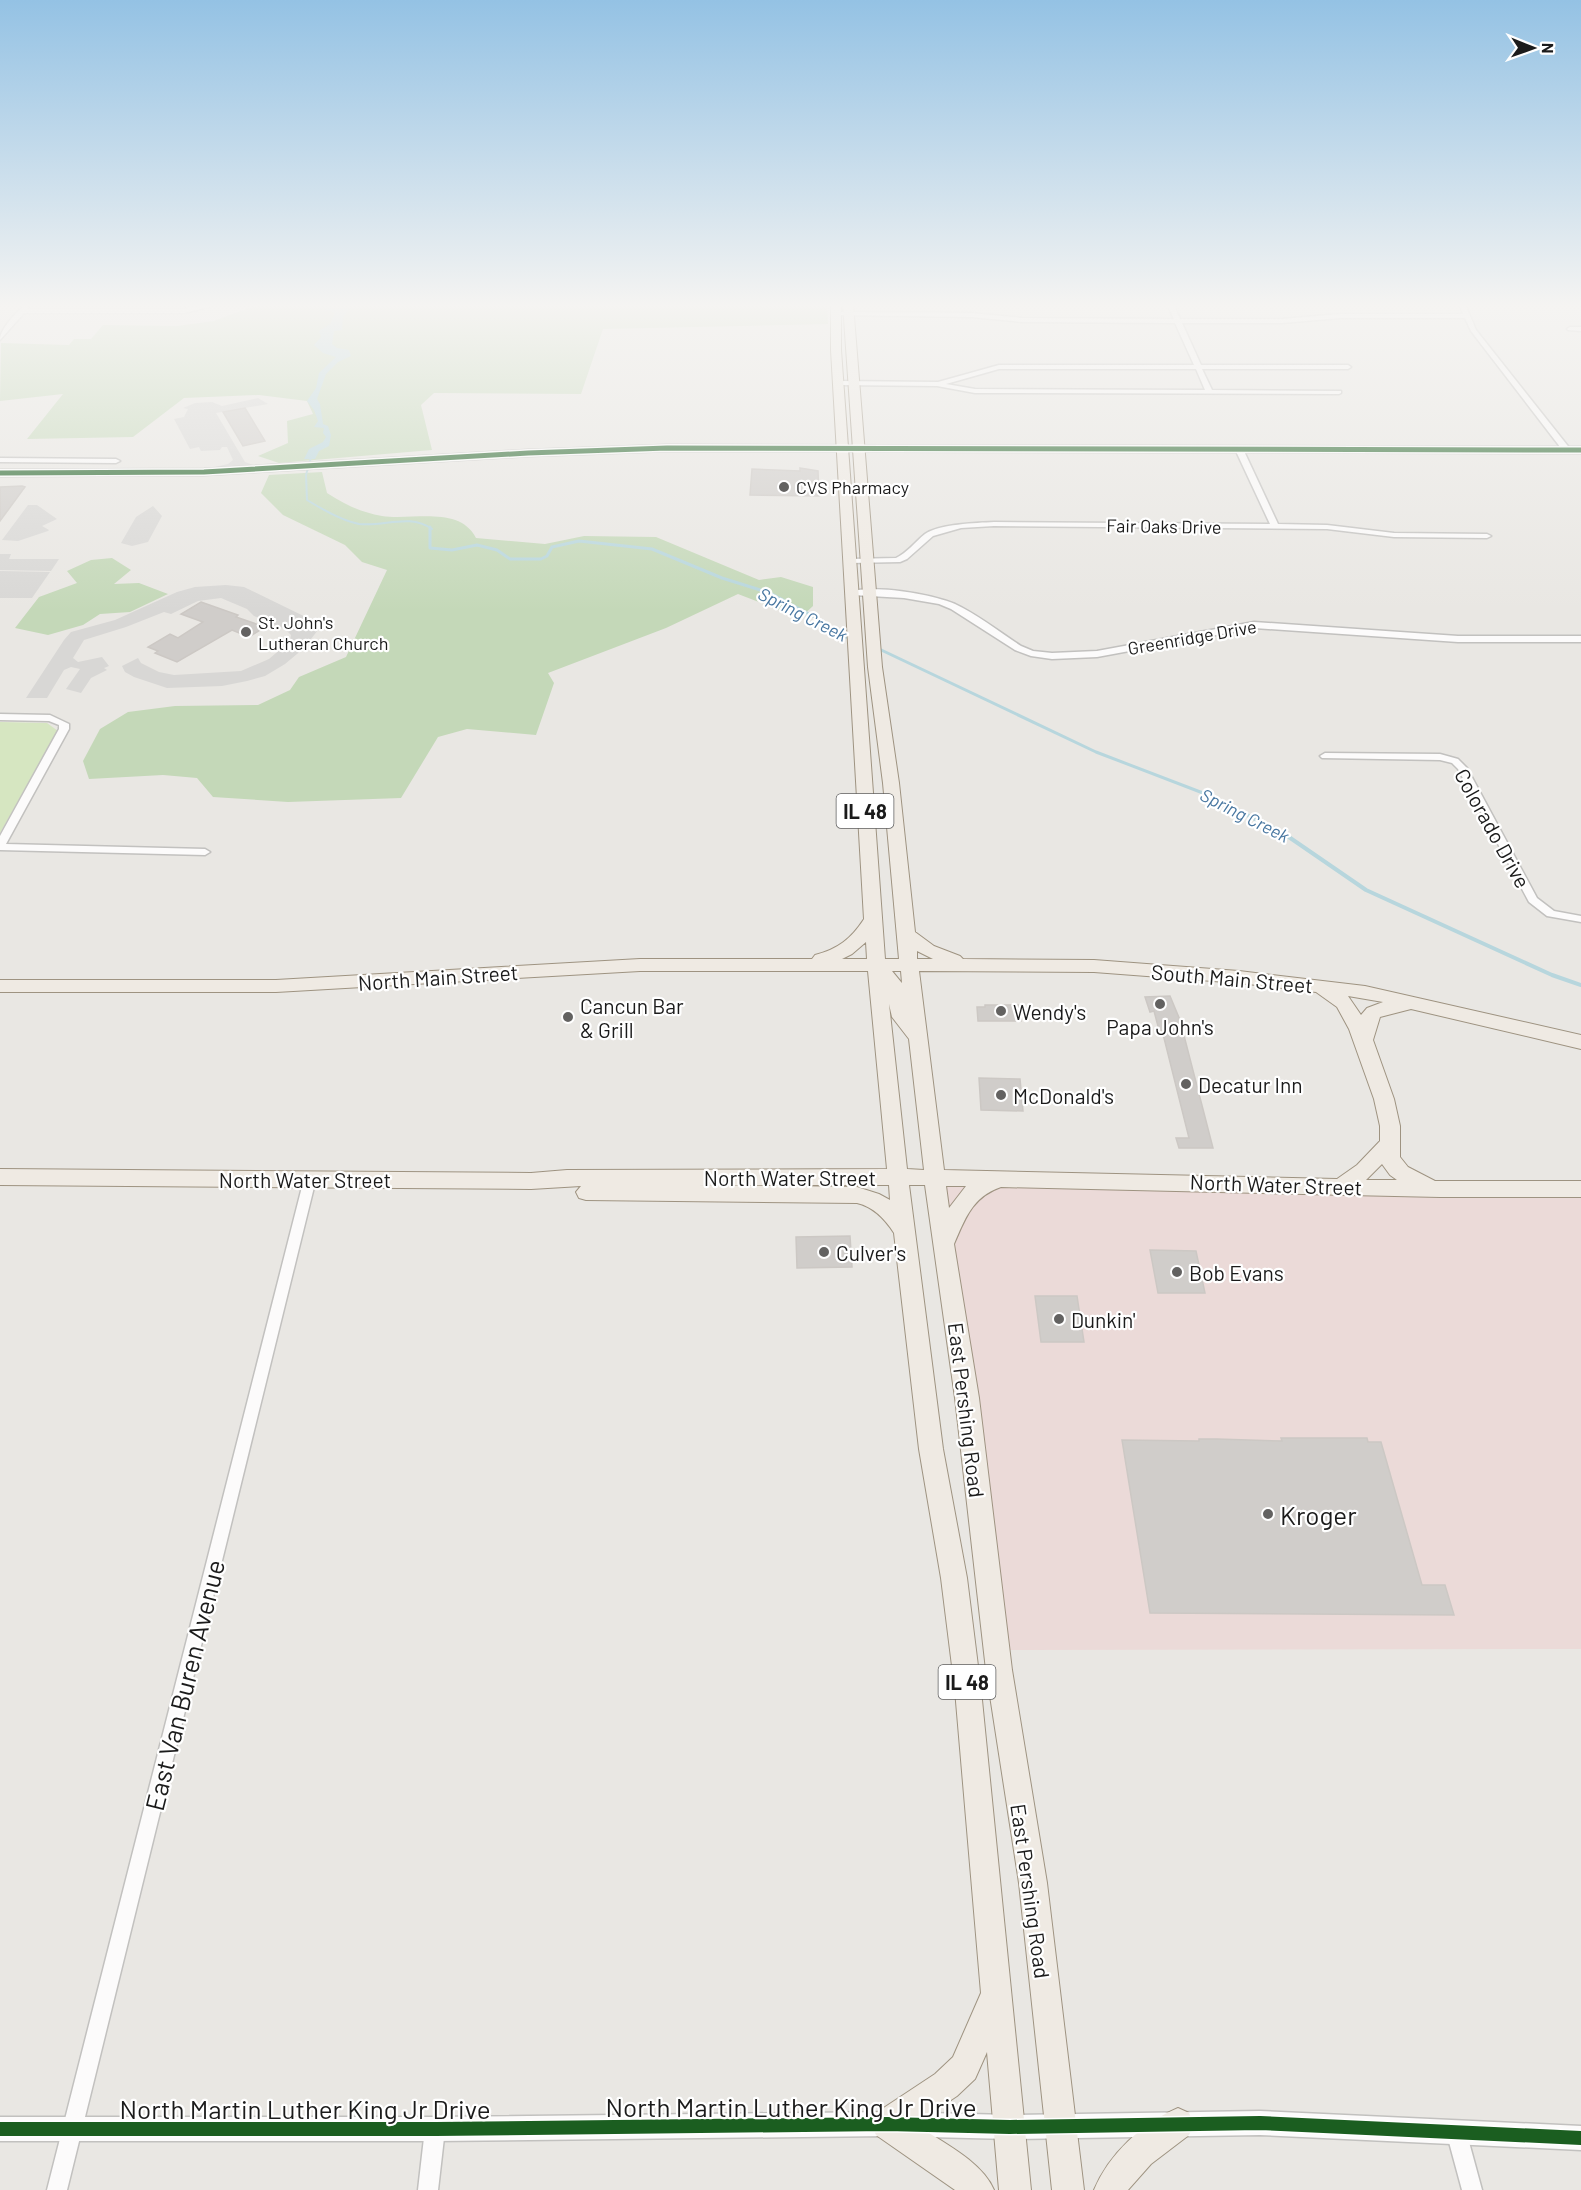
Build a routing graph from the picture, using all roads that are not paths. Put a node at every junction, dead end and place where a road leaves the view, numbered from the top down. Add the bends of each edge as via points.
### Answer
1 (840, 406) edge
2 (856, 406) edge
3 (1533, 406) edge
4 (843, 448) junction
5 (860, 448) junction
6 (1239, 449) junction
7 (1568, 450) junction
8 (1581, 450) edge
9 (0, 460) edge
10 (116, 460) dead end
11 (0, 473) edge
12 (1275, 527) junction
13 (1487, 536) dead end
14 (850, 561) junction
15 (868, 561) junction
16 (853, 593) junction
17 (871, 593) junction
18 (1581, 639) edge
19 (0, 717) edge
20 (1324, 756) dead end
21 (0, 846) edge
22 (205, 852) dead end
23 (873, 919) junction
24 (1581, 919) edge
25 (906, 934) junction
26 (801, 964) junction
27 (876, 965) junction
28 (909, 965) junction
29 (971, 965) junction
30 (1316, 985) junction
31 (0, 986) edge
32 (1424, 1005) junction
33 (918, 1039) junction
34 (1363, 1041) junction
35 (1581, 1042) edge
36 (1389, 1144) junction
37 (0, 1177) edge
38 (898, 1177) junction
39 (935, 1178) junction
40 (310, 1179) junction
41 (1006, 1179) junction
42 (531, 1181) junction
43 (1342, 1186) junction
44 (1440, 1189) junction
45 (1581, 1189) edge
46 (904, 1231) junction
47 (943, 1245) junction
48 (996, 1994) junction
49 (886, 2124) junction
50 (1178, 2124) junction
51 (1061, 2126) junction
52 (1010, 2127) junction
53 (0, 2129) edge
54 (435, 2129) junction
55 (72, 2130) junction
56 (1456, 2131) junction
57 (1581, 2138) edge
58 (57, 2190) edge
59 (428, 2190) edge
60 (978, 2190) edge
61 (1015, 2190) edge
62 (1068, 2190) edge
63 (1110, 2190) edge
64 (1472, 2190) edge

1 - 4 main road, IL 48
2 - 5 main road, IL 48
3 - 7 street
4 - 5 street
4 - 11 street via 591,451 159,473
4 - 14 main road, IL 48
5 - 6 street
5 - 15 main road, IL 48
6 - 7 street
6 - 12 street
7 - 8 street
9 - 10 street
12 - 13 street, Fair Oaks Drive
12 - 15 street, Fair Oaks Drive via 961,526 930,534 897,560
14 - 15 street, Fair Oaks Drive
14 - 16 main road, IL 48
15 - 17 main road, IL 48
16 - 17 street, Greenridge Drive
16 - 23 main road, IL 48
17 - 18 street, Greenridge Drive via 942,602 1018,648 1052,656 1097,654 1254,625 1446,639
17 - 25 main road, East Pershing Road / IL 48 via 875,667
19 - 21 street via 50,718 64,724 62,735
20 - 24 street, Colorado Drive via 1440,757 1455,761 1533,900 1551,914
21 - 22 street
23 - 26 main road via 852,947 838,955
23 - 27 main road, IL 48
25 - 28 main road, East Pershing Road / IL 48
25 - 29 main road via 929,951
26 - 27 main road, North Main Street
26 - 31 main road, North Main Street via 632,966 276,986
27 - 28 main road, South Main Street
27 - 33 main road via 895,986 901,1017
27 - 38 main road, IL 48
28 - 29 main road, South Main Street
28 - 33 main road, East Pershing Road / IL 48
29 - 30 main road, South Main Street via 1094,966
30 - 32 main road, South Main Street
30 - 34 main road via 1346,1005
32 - 34 main road via 1370,1012
32 - 35 main road, South Main Street
33 - 39 main road, East Pershing Road / IL 48
34 - 36 main road via 1383,1096 1390,1126
36 - 43 main road
36 - 44 main road via 1393,1166 1402,1174
37 - 40 main road, North Water Street
38 - 39 main road, North Water Street
38 - 42 main road, North Water Street
38 - 46 main road, IL 48
39 - 41 main road, North Water Street
39 - 47 main road, East Pershing Road / IL 48
40 - 42 main road, North Water Street
40 - 55 street, East Van Buren Avenue
41 - 43 main road, North Water Street
41 - 47 main road via 983,1185 966,1196
42 - 46 main road via 558,1192 857,1195 883,1205
43 - 44 main road, North Water Street
44 - 45 main road, North Water Street
46 - 48 main road, IL 48 via 931,1449 954,1578 968,1690
47 - 51 main road, East Pershing Road / IL 48 via 968,1398 999,1671 1033,1883
48 - 49 main road via 964,2068 946,2085
48 - 52 main road, IL 48
49 - 52 street, North Martin Luther King Jr Drive
49 - 54 street, North Martin Luther King Jr Drive
49 - 60 main road
50 - 51 street, North Martin Luther King Jr Drive
50 - 56 street, North Martin Luther King Jr Drive via 1260,2123
50 - 63 main road via 1138,2152
51 - 52 street, North Martin Luther King Jr Drive
51 - 62 main road, East Pershing Road / IL 48
52 - 61 main road, IL 48
53 - 55 street, North Martin Luther King Jr Drive
54 - 55 street, North Martin Luther King Jr Drive
54 - 59 street
55 - 58 street, East Van Buren Avenue
56 - 57 street, North Martin Luther King Jr Drive
56 - 64 street

